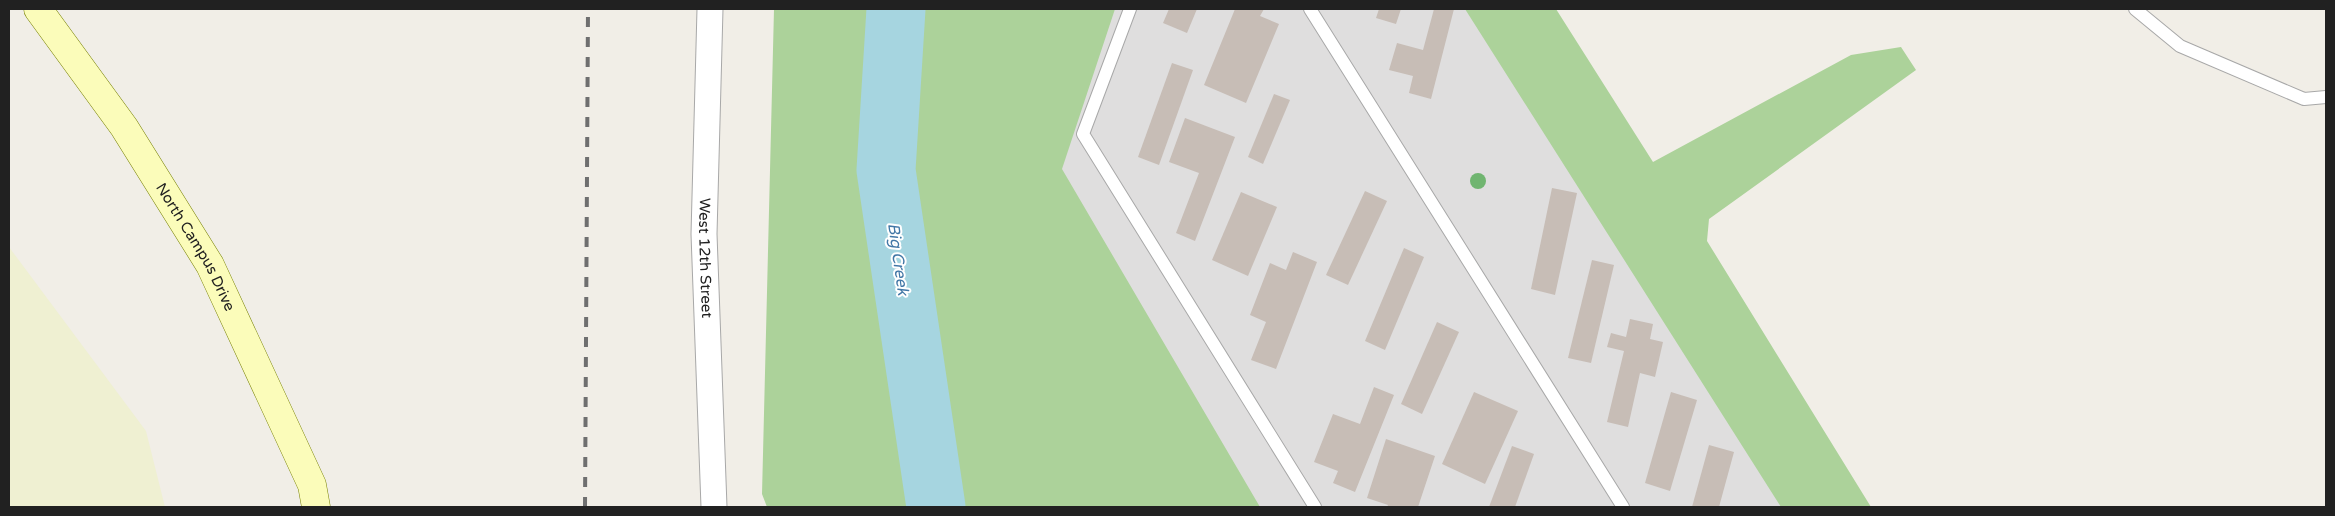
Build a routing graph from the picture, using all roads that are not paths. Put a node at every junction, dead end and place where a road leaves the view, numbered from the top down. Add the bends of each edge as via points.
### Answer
1 (38, 9) edge
2 (710, 9) edge
3 (1130, 9) edge
4 (1310, 9) edge
5 (2135, 9) edge
6 (2326, 97) edge
7 (316, 507) edge
8 (714, 507) edge
9 (1315, 507) edge
10 (1623, 507) edge

1 - 7 main road, North Campus Drive via 124,127 210,265 312,485
2 - 8 street, West 12th Street via 704,234
3 - 9 lane via 1083,134
4 - 10 lane
5 - 6 lane via 2180,46 2304,98

